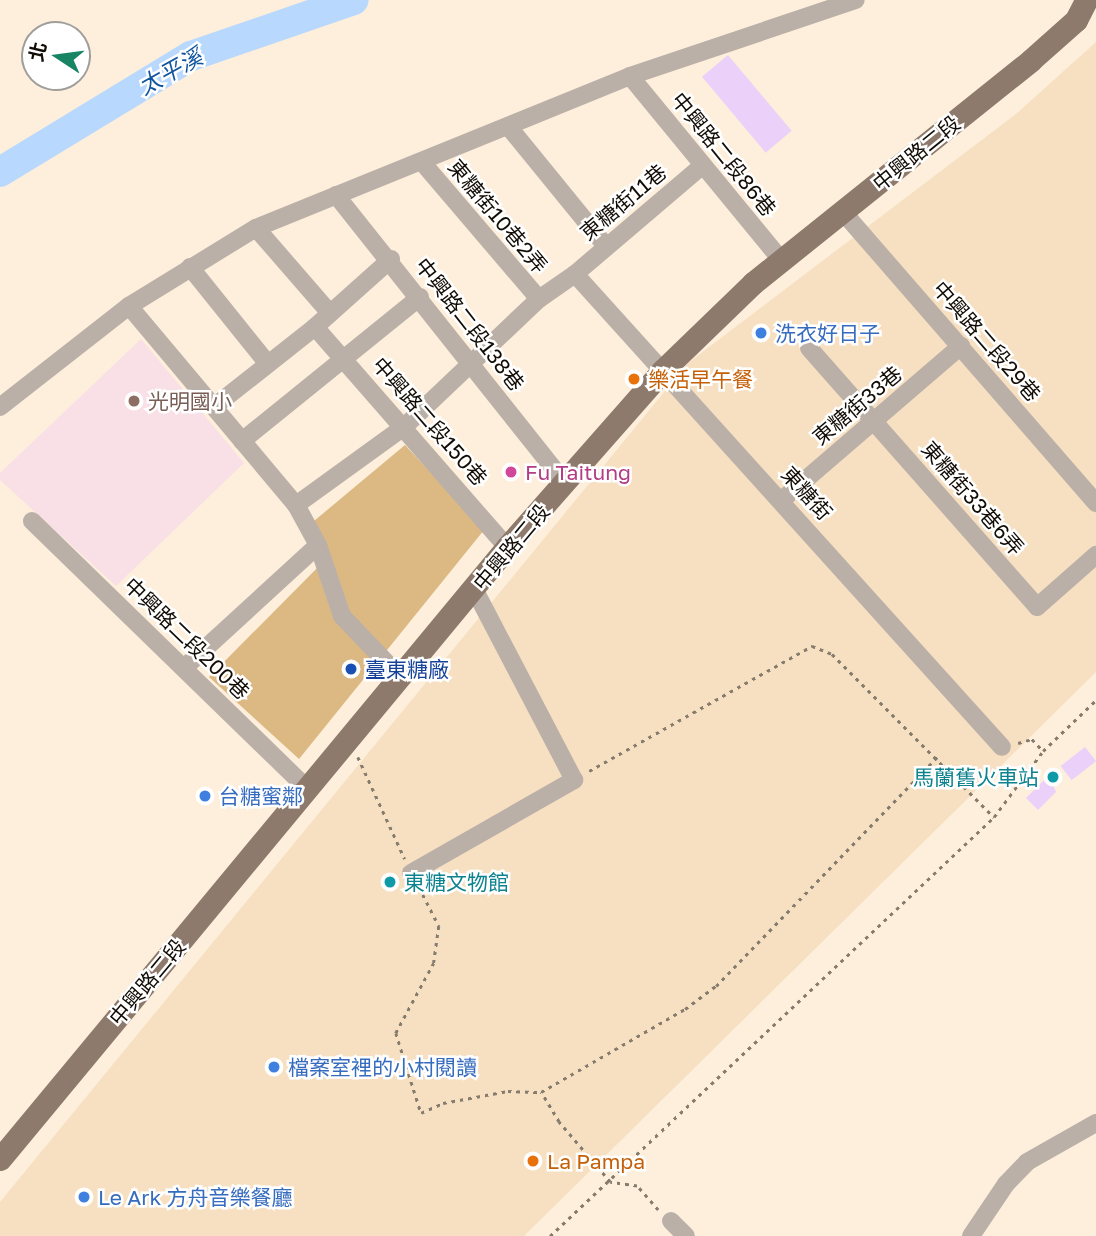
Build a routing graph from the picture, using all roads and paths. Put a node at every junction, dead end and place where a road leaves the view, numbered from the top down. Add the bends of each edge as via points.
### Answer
1 (856, 0) edge
2 (1086, 0) edge
3 (630, 76) junction
4 (508, 126) junction
5 (422, 162) junction
6 (702, 166) junction
7 (336, 195) junction
8 (843, 212) junction
9 (257, 228) junction
10 (606, 245) junction
11 (391, 259) junction
12 (782, 261) junction
13 (190, 267) junction
14 (575, 274) junction
15 (420, 297) junction
16 (539, 299) junction
17 (129, 306) junction
18 (330, 313) junction
19 (315, 327) junction
20 (961, 346) junction
21 (809, 348) dead end
22 (345, 359) junction
23 (471, 362) junction
24 (268, 364) junction
25 (662, 371) junction
26 (215, 406) junction
27 (0, 407) edge
28 (874, 420) junction
29 (405, 426) junction
30 (242, 441) junction
31 (565, 484) junction
32 (783, 499) junction
33 (1096, 503) edge
34 (296, 505) junction
35 (32, 521) dead end
36 (318, 545) junction
37 (507, 547) junction
38 (1096, 555) edge
39 (475, 590) junction
40 (185, 667) junction
41 (400, 677) junction
42 (1096, 700) edge
43 (351, 740) junction
44 (1002, 747) joint
45 (1043, 751) junction
46 (939, 757) junction
47 (574, 780) junction
48 (309, 790) junction
49 (994, 817) junction
50 (411, 873) junction
51 (541, 1092) junction
52 (1096, 1123) edge
53 (0, 1159) edge
54 (610, 1182) junction
55 (671, 1222) joint
56 (550, 1236) edge
57 (686, 1236) edge
58 (971, 1236) edge

1 - 3 street
2 - 8 main road, 中興路二段 via 1076,20 1031,60
3 - 4 street
3 - 6 street, 中興路二段86巷
4 - 5 street
4 - 10 street
5 - 7 street
5 - 16 street, 東糖街10巷2弄
6 - 10 street, 東糖街11巷
6 - 12 street, 中興路二段86巷
7 - 9 street
7 - 11 street, 中興路二段138巷
8 - 12 main road, 中興路二段
8 - 20 street, 中興路二段29巷
9 - 13 street
9 - 18 street
10 - 14 street, 東糖街11巷
11 - 15 street, 中興路二段138巷
11 - 18 street
12 - 25 main road, 中興路二段
13 - 17 street
13 - 24 street
14 - 16 street, 東糖街11巷
14 - 25 street, 東糖街
15 - 22 street
15 - 23 street, 中興路二段138巷
16 - 23 street, 東糖街11巷
17 - 26 street
17 - 27 street
18 - 19 street
19 - 22 street, 中興路二段150巷
19 - 24 street
20 - 28 street, 東糖街33巷
20 - 33 street, 中興路二段29巷
21 - 28 street, 東糖街33巷6弄
22 - 29 street, 中興路二段150巷
22 - 30 street
23 - 29 street, 東糖街11巷
23 - 31 street, 中興路二段138巷
24 - 26 street
25 - 31 main road, 中興路二段
25 - 32 street, 東糖街
26 - 30 street
28 - 32 street, 東糖街33巷
28 - 38 street, 東糖街33巷6弄 via 1037,607
29 - 34 street, 東糖街11巷
29 - 37 street, 中興路二段150巷
30 - 34 street
31 - 37 main road, 中興路二段
32 - 44 street, 東糖街
34 - 36 street
35 - 40 street, 中興路二段200巷
36 - 40 street
36 - 41 street via 342,616
37 - 39 main road, 中興路二段
39 - 41 main road, 中興路二段
39 - 47 street
40 - 48 street, 中興路二段200巷
41 - 43 main road, 中興路二段
42 - 45 path
43 - 48 main road, 中興路二段
43 - 50 path
44 - 45 path via 1032,739
45 - 49 path
46 - 47 path via 832,654 811,646
46 - 49 path
46 - 51 path via 716,986 685,1009
47 - 50 street
48 - 53 main road, 中興路二段
49 - 54 path via 635,1153
50 - 51 path via 439,926 434,963 396,1033 421,1113 443,1103 508,1091
51 - 54 path via 559,1122
52 - 58 street via 1027,1162
54 - 55 path via 637,1186
54 - 56 path
55 - 57 street

